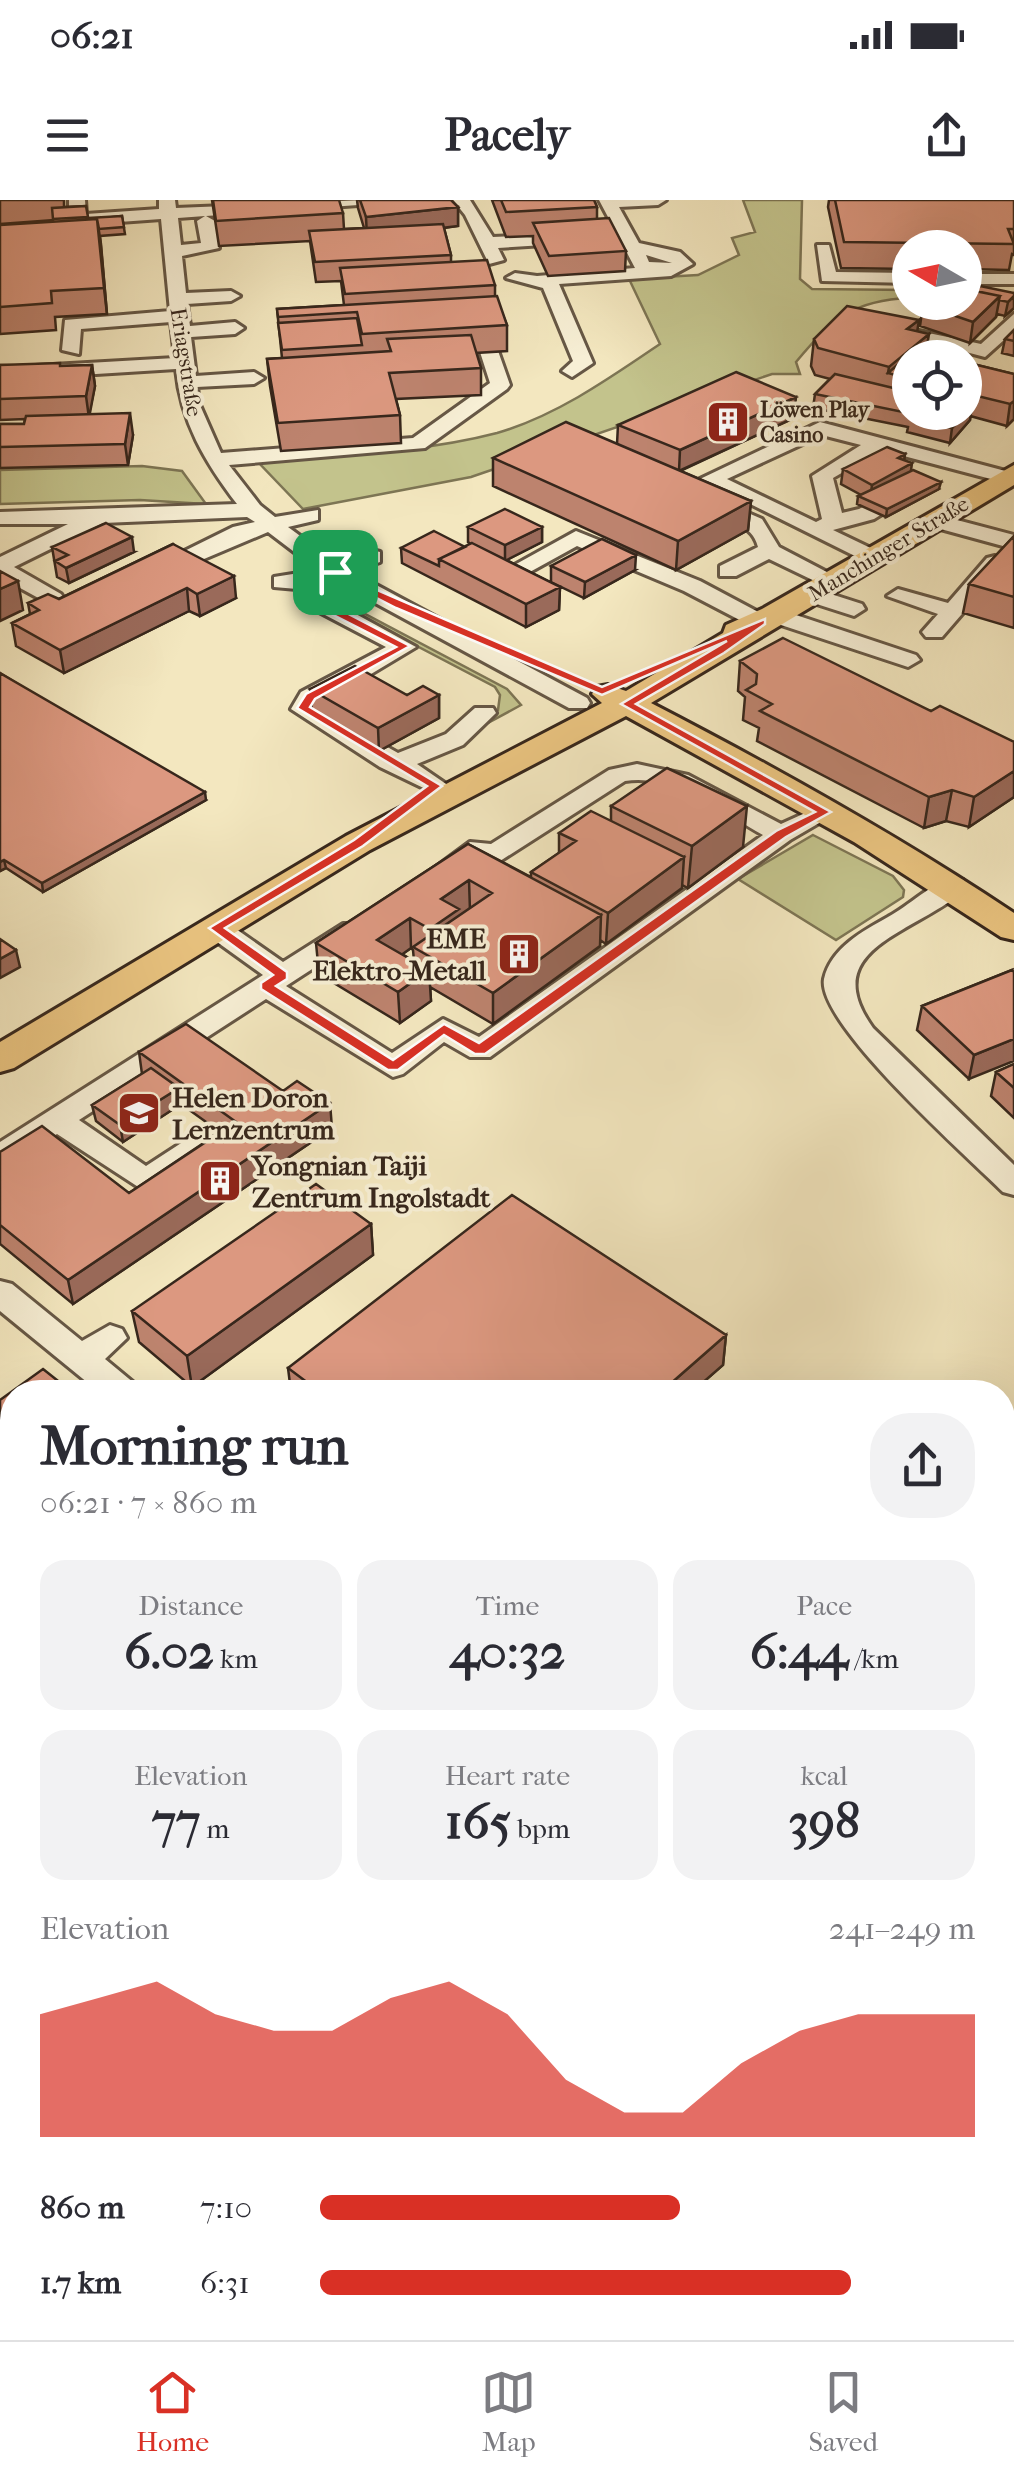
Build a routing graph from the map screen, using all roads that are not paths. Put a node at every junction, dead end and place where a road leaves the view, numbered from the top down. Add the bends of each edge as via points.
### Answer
1 (77, 200) edge
2 (358, 200) edge
3 (480, 200) edge
4 (462, 201) edge
5 (654, 201) edge
6 (608, 202) edge
7 (168, 207) edge
8 (206, 221) dead end
9 (629, 241) junction
10 (486, 244) junction
11 (823, 249) dead end
12 (172, 250) junction
13 (199, 277) dead end
14 (892, 278) edge
15 (982, 278) edge
16 (1014, 279) edge
17 (543, 280) junction
18 (231, 296) dead end
19 (178, 307) junction
20 (1014, 320) edge
21 (234, 328) dead end
22 (72, 350) dead end
23 (982, 351) edge
24 (484, 356) edge
25 (982, 369) edge
26 (572, 371) dead end
27 (185, 373) junction
28 (998, 373) edge
29 (0, 374) edge
30 (254, 378) dead end
31 (788, 414) edge
32 (820, 428) junction
33 (882, 441) junction
34 (214, 460) junction
35 (960, 463) junction
36 (1008, 480) edge
37 (689, 493) edge
38 (260, 516) junction
39 (310, 516) dead end
40 (100, 517) junction
41 (0, 518) edge
42 (934, 520) junction
43 (825, 526) junction
44 (1013, 543) edge
45 (768, 550) junction
46 (372, 557) dead end
47 (873, 558) junction
48 (0, 566) edge
49 (520, 568) edge
50 (728, 570) dead end
51 (335, 572) junction
52 (128, 584) edge
53 (821, 588) junction
54 (898, 596) dead end
55 (62, 609) edge
56 (854, 609) dead end
57 (952, 611) junction
58 (767, 618) junction
59 (934, 632) dead end
60 (908, 660) dead end
61 (602, 704) junction
62 (484, 713) dead end
63 (388, 762) junction
64 (436, 786) junction
65 (825, 812) junction
66 (781, 834) junction
67 (358, 843) junction
68 (952, 886) junction
69 (414, 891) edge
70 (381, 912) edge
71 (216, 928) junction
72 (1014, 929) edge
73 (274, 981) junction
74 (0, 1059) edge
75 (58, 1120) junction
76 (203, 1143) edge
77 (0, 1157) edge
78 (1009, 1171) edge
79 (0, 1293) edge
80 (110, 1338) dead end
81 (80, 1359) junction
82 (107, 1380) edge

1 - 7 street via 78,220
2 - 7 street
3 - 4 street
4 - 10 street
5 - 6 street
6 - 9 street
7 - 12 street, Eriagstraße
8 - 12 street via 210,248
9 - 10 street
9 - 17 street via 643,266 660,271
10 - 17 street via 487,270 520,268 516,278
11 - 14 street via 828,277
12 - 19 street, Eriagstraße
13 - 19 street
15 - 16 street
17 - 26 street via 583,363
18 - 19 street
19 - 21 street
19 - 22 street via 72,324
19 - 27 street, Eriagstraße
20 - 23 street
24 - 34 street via 500,385 418,444
25 - 28 street
27 - 29 street
27 - 30 street
27 - 34 street, Eriagstraße via 196,424
31 - 32 street
32 - 33 street
32 - 43 street via 710,480
33 - 35 street
33 - 43 street via 822,476
34 - 38 street, Eriagstraße
35 - 36 street
35 - 43 street via 866,514
36 - 42 main road, Manchinger Straße
37 - 45 street via 758,524
38 - 39 street
38 - 40 street
38 - 51 street, Eriagstraße
38 - 52 street
40 - 41 street
40 - 48 street
42 - 44 street
42 - 47 main road, Manchinger Straße
43 - 47 street
44 - 57 street
45 - 50 street
45 - 53 street
46 - 51 street
47 - 53 main road, Manchinger Straße
48 - 55 street
49 - 58 street via 576,538
51 - 61 street, Eriagstraße
51 - 63 street via 294,582 314,600 404,646 310,697 303,708
53 - 56 street
53 - 58 main road, Manchinger Straße
54 - 57 street
57 - 59 street
58 - 60 street
58 - 61 main road, Manchinger Straße via 720,651
61 - 64 main road, Manchinger Straße
61 - 65 main road
61 - 67 main road, Manchinger Straße
62 - 63 street via 420,756
63 - 64 street
64 - 67 main road, Manchinger Straße
65 - 66 street
65 - 68 main road
66 - 69 street via 671,776 628,771 491,855 479,848
66 - 73 street via 480,1050 444,1028 393,1067
67 - 71 main road, Manchinger Straße
68 - 72 main road
68 - 78 street via 846,958 836,975 836,995 863,1035
70 - 73 street
71 - 73 street
71 - 74 main road, Manchinger Straße
73 - 75 street
75 - 76 street via 146,1182
75 - 77 street
79 - 81 street
80 - 81 street
81 - 82 street

